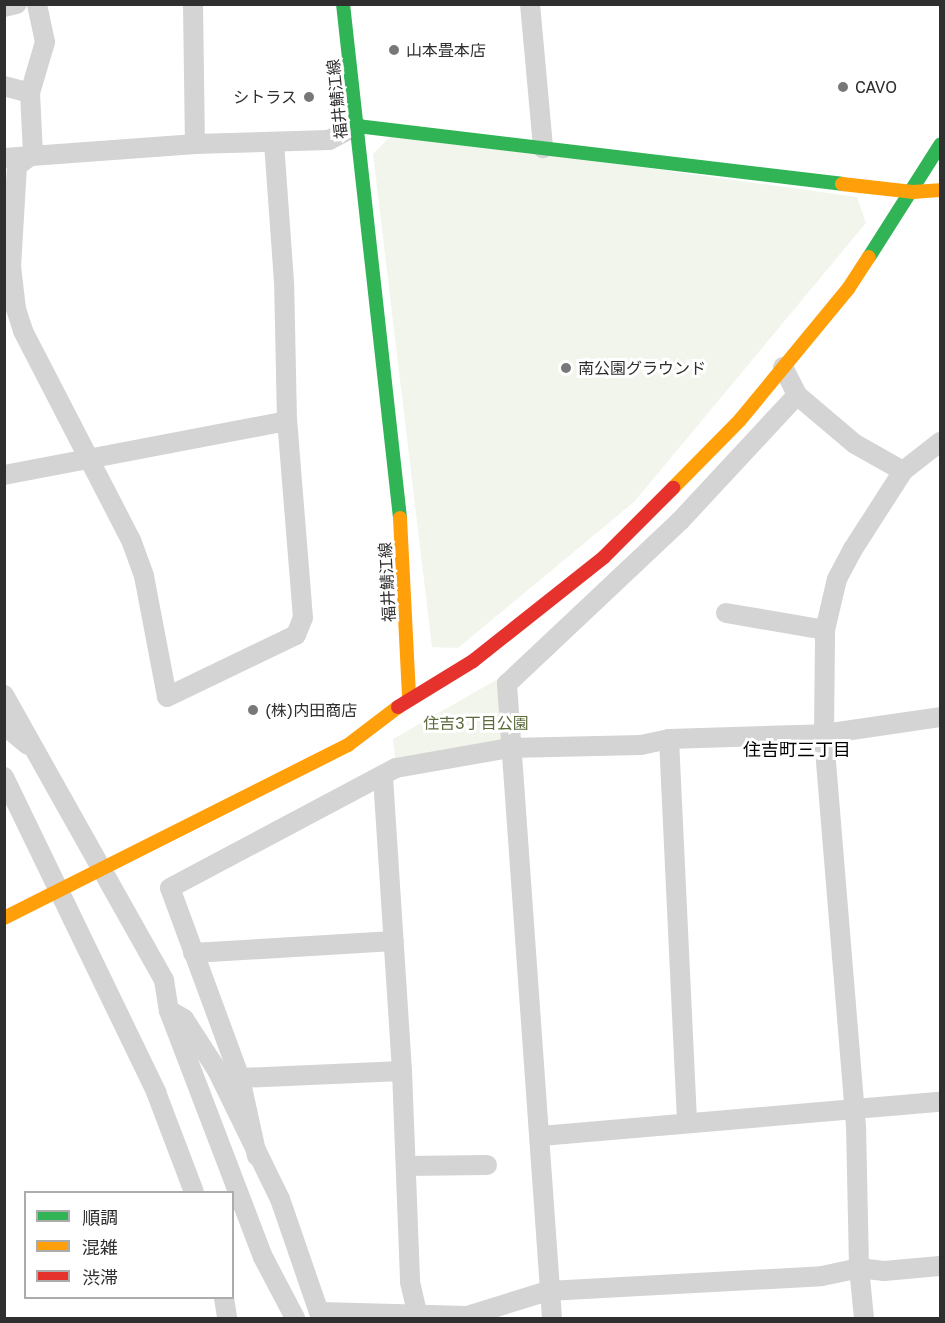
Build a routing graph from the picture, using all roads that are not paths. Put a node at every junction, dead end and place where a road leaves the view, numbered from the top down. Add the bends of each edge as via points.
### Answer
1 (17, 4) edge
2 (37, 4) edge
3 (193, 4) edge
4 (343, 4) edge
5 (530, 4) edge
6 (4, 7) edge
7 (4, 86) edge
8 (30, 93) junction
9 (357, 126) junction
10 (274, 142) junction
11 (195, 144) junction
12 (940, 145) edge
13 (543, 148) junction
14 (33, 154) junction
15 (4, 158) edge
16 (940, 190) edge
17 (913, 192) junction
18 (14, 333) edge
19 (783, 367) junction
20 (797, 395) junction
21 (287, 421) junction
22 (940, 442) edge
23 (90, 458) junction
24 (903, 471) junction
25 (4, 475) edge
26 (726, 614) dead end
27 (825, 630) junction
28 (4, 695) edge
29 (409, 698) junction
30 (940, 717) edge
31 (4, 725) edge
32 (824, 734) junction
33 (669, 739) junction
34 (510, 748) junction
35 (41, 757) junction
36 (4, 777) edge
37 (383, 777) junction
38 (104, 870) junction
39 (4, 918) edge
40 (394, 941) junction
41 (194, 953) junction
42 (169, 1011) junction
43 (402, 1071) junction
44 (240, 1078) junction
45 (940, 1102) edge
46 (854, 1112) junction
47 (687, 1122) junction
48 (541, 1136) junction
49 (257, 1156) junction
50 (487, 1165) dead end
51 (406, 1166) junction
52 (194, 1191) edge
53 (940, 1266) edge
54 (859, 1268) junction
55 (548, 1291) junction
56 (224, 1299) edge
57 (321, 1315) edge
58 (417, 1316) edge
59 (227, 1318) edge
60 (295, 1318) edge
61 (552, 1318) edge
62 (864, 1318) edge

1 - 6 street
2 - 8 street via 45,42
3 - 11 street
4 - 9 street, 福井鯖江線
5 - 13 street
7 - 8 street
8 - 14 street
9 - 10 street via 329,140
9 - 13 street
9 - 29 street, 福井鯖江線 via 405,566
10 - 11 street
10 - 21 street via 284,282
11 - 14 street
12 - 17 street
13 - 17 street
14 - 15 street
14 - 18 street via 18,166 10,266
16 - 17 street
17 - 19 street via 848,289
18 - 23 street
19 - 20 street
19 - 29 street via 740,420 604,557 473,661
20 - 24 street via 855,444
20 - 34 street via 680,521 507,684
21 - 23 street
21 - 23 street via 303,618 296,635 167,697 144,576 131,540
22 - 24 street
23 - 25 street
24 - 27 street via 837,579
26 - 27 street
27 - 32 street
28 - 35 street
29 - 38 street via 348,745
30 - 32 street
31 - 35 street
32 - 33 street
32 - 46 street
33 - 34 street via 641,746
33 - 47 street
34 - 37 street via 396,768
34 - 48 street
35 - 38 street
36 - 52 street via 156,1092
37 - 40 street
37 - 41 street via 170,888
38 - 39 street
38 - 42 street via 165,980
40 - 41 street
40 - 43 street
41 - 44 street
42 - 49 street via 184,1018 217,1070
42 - 60 street via 263,1257
43 - 44 street
43 - 51 street
44 - 49 street
45 - 46 street
46 - 47 street
46 - 54 street
47 - 48 street
48 - 55 street
49 - 57 street via 280,1199
50 - 51 street
51 - 58 street via 410,1281
53 - 54 street via 884,1271
54 - 55 street via 822,1276
54 - 62 street
55 - 58 street via 467,1316
55 - 61 street
56 - 59 street
57 - 58 street

